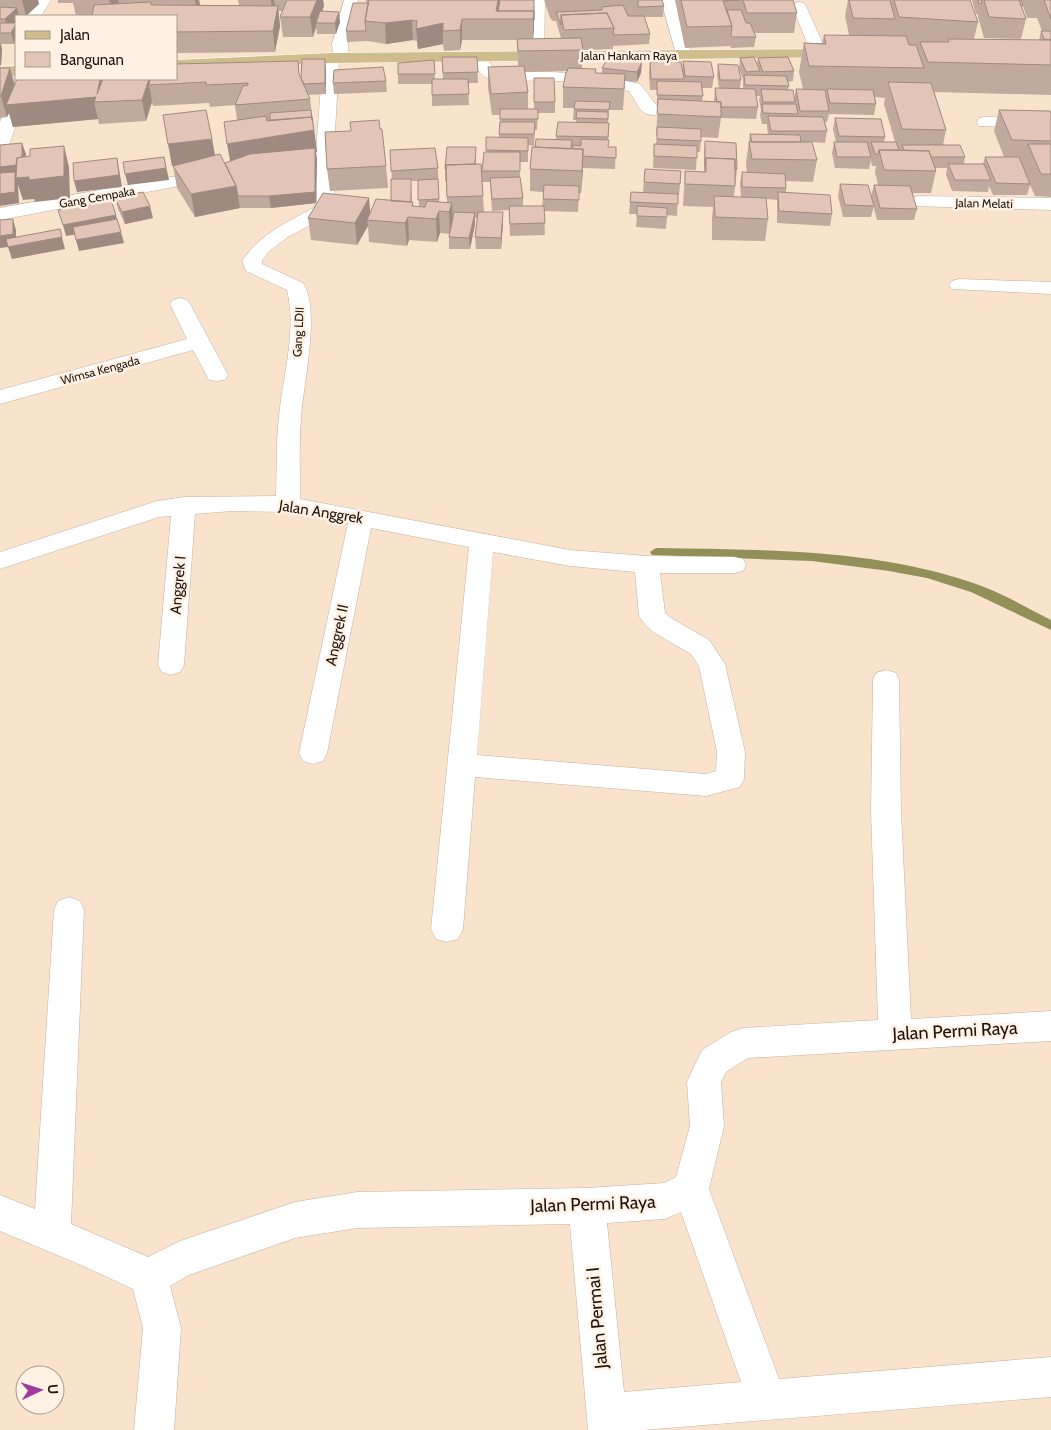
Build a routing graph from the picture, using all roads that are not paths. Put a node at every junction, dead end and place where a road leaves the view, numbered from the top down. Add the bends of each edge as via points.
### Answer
1 (44, 0) edge
2 (351, 0) edge
3 (538, 0) edge
4 (668, 0) edge
5 (799, 6) dead end
6 (35, 15) edge
7 (684, 54) junction
8 (858, 54) edge
9 (536, 55) junction
10 (820, 55) junction
11 (336, 58) junction
12 (476, 58) junction
13 (178, 65) edge
14 (14, 71) edge
15 (700, 117) edge
16 (985, 122) dead end
17 (1051, 124) edge
18 (0, 145) edge
19 (194, 178) edge
20 (918, 202) dead end
21 (1051, 204) edge
22 (0, 214) edge
23 (958, 285) dead end
24 (1051, 288) edge
25 (180, 304) dead end
26 (199, 342) junction
27 (216, 375) dead end
28 (0, 397) edge
29 (288, 504) junction
30 (184, 506) junction
31 (361, 518) junction
32 (482, 541) junction
33 (0, 561) edge
34 (647, 564) junction
35 (734, 565) dead end
36 (171, 665) dead end
37 (886, 680) dead end
38 (312, 753) dead end
39 (462, 765) junction
40 (69, 910) dead end
41 (448, 930) dead end
42 (1051, 1026) edge
43 (895, 1035) junction
44 (691, 1189) junction
45 (586, 1206) junction
46 (0, 1213) edge
47 (52, 1236) junction
48 (149, 1277) junction
49 (1051, 1377) edge
50 (767, 1400) junction
51 (607, 1422) edge
52 (154, 1430) edge

1 - 6 street
2 - 11 street
3 - 9 street
4 - 7 street
5 - 10 street
7 - 9 main road, Jalan Hankam Raya
7 - 10 main road, Jalan Hankam Raya
8 - 10 main road, Jalan Hankam Raya
9 - 12 main road, Jalan Hankam Raya
11 - 12 main road, Jalan Hankam Raya
11 - 13 main road, Jalan Hankam Raya
11 - 29 street, Gang LDII via 324,166 326,203 320,212 261,248 252,261 253,267 296,287 299,296 299,340 290,416
12 - 15 street via 489,73 499,77 563,76 634,87 652,110
14 - 18 street
16 - 17 street
19 - 22 street, Gang Cempaka
20 - 21 street, Jalan Melati
23 - 24 street
25 - 26 street
26 - 27 street
26 - 28 street, Wimsa Kengada
29 - 30 street, Jalan Anggrek
29 - 31 street, Jalan Anggrek
30 - 33 street, Jalan Anggrek via 136,515
30 - 36 street, Anggrek I
31 - 32 street, Jalan Anggrek
31 - 38 street, Anggrek II
32 - 34 street, Jalan Anggrek via 570,558
32 - 39 street
34 - 35 street, Jalan Anggrek
34 - 39 street via 652,616 700,647 712,664 731,752 730,779 706,785
37 - 43 street via 886,811
39 - 41 street
40 - 47 street
42 - 43 street, Jalan Permi Raya
43 - 44 street, Jalan Permi Raya via 743,1043 714,1061 704,1082 707,1126
44 - 45 street, Jalan Permi Raya via 665,1201
44 - 50 street
45 - 48 street, Jalan Permi Raya via 348,1211 295,1220 180,1260
45 - 51 street, Jalan Permai I
46 - 47 street
47 - 48 street via 112,1258
48 - 52 street via 162,1328
49 - 50 street
50 - 51 street

